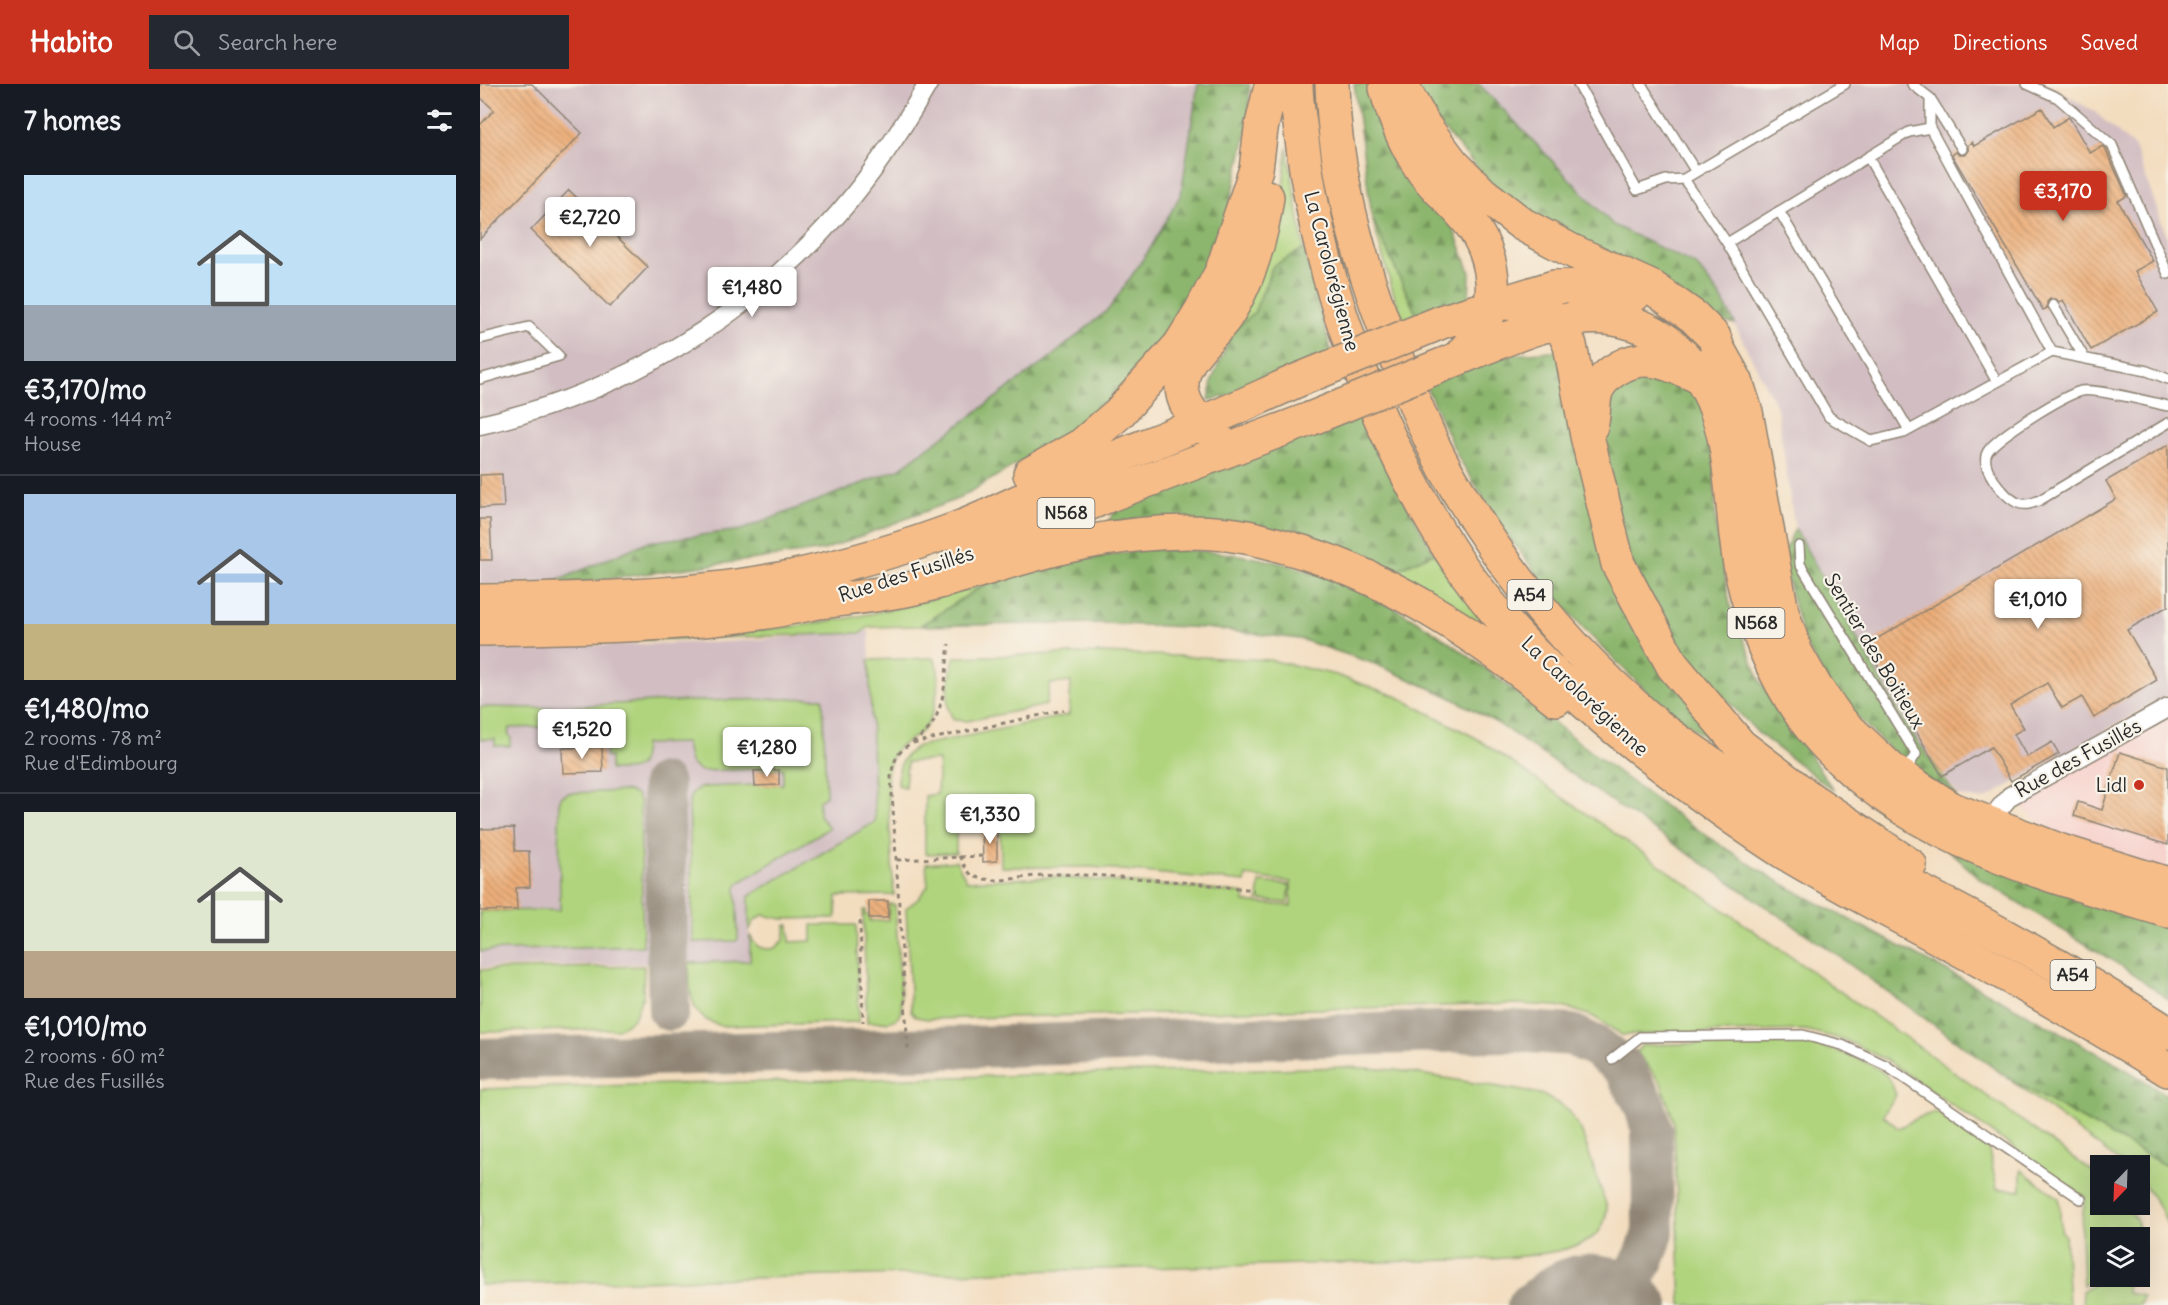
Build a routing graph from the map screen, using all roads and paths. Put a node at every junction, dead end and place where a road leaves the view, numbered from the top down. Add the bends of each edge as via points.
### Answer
1 (928, 84) edge
2 (1332, 84) edge
3 (1385, 84) edge
4 (1401, 84) edge
5 (1578, 84) edge
6 (1641, 84) edge
7 (1845, 84) edge
8 (1912, 84) edge
9 (2028, 84) edge
10 (1279, 86) edge
11 (1930, 98) junction
12 (1930, 128) junction
13 (1962, 149) dead end
14 (1868, 157) junction
15 (1696, 172) junction
16 (1684, 179) junction
17 (1779, 211) junction
18 (1727, 243) junction
19 (2168, 274) edge
20 (1497, 304) junction
21 (2053, 305) dead end
22 (1559, 322) junction
23 (480, 339) edge
24 (1718, 350) junction
25 (2052, 352) junction
26 (1457, 359) junction
27 (2085, 359) junction
28 (480, 379) edge
29 (1703, 379) junction
30 (2168, 379) edge
31 (1997, 382) junction
32 (2168, 406) edge
33 (1201, 423) junction
34 (2168, 423) edge
35 (480, 425) edge
36 (1909, 430) junction
37 (1587, 436) junction
38 (1238, 447) junction
39 (1799, 546) dead end
40 (843, 564) junction
41 (480, 601) edge
42 (820, 602) junction
43 (480, 629) edge
44 (949, 644) dead end
45 (2168, 708) edge
46 (1064, 710) dead end
47 (912, 743) junction
48 (1639, 749) junction
49 (1885, 782) junction
50 (1987, 838) junction
51 (959, 856) junction
52 (982, 856) dead end
53 (897, 860) junction
54 (2168, 884) edge
55 (1254, 890) dead end
56 (2168, 911) edge
57 (1976, 920) junction
58 (860, 921) dead end
59 (863, 1022) dead end
60 (2168, 1033) edge
61 (908, 1049) dead end
62 (1612, 1059) dead end
63 (2168, 1070) edge
64 (2081, 1199) dead end

1 - 35 street via 865,181 838,214 809,245 729,313 684,344 607,384 519,416
2 - 57 highway, La Carolorégienne / A54 via 1340,164 1355,242 1377,310 1418,413 1450,478 1489,540 1533,598 1582,655 1658,726 1803,827
3 - 20 highway via 1403,138 1424,172 1477,234 1488,259
4 - 24 highway via 1425,127 1482,193 1522,224 1653,288 1694,317 1714,337
5 - 16 lane via 1637,190 1666,180
6 - 15 lane
7 - 15 lane
8 - 11 lane
9 - 19 lane via 2058,98 2112,145
10 - 33 highway via 1265,211 1254,254 1225,318 1195,354 1184,375 1183,396
10 - 40 highway via 1261,129 1256,169 1222,271 1180,345 1156,374 1082,445 998,493
10 - 48 highway, La Carolorégienne / A54 via 1306,172 1343,327 1383,427 1419,498 1459,563 1506,622 1562,680
11 - 12 lane
11 - 13 lane
12 - 14 lane via 1909,132
12 - 25 lane
14 - 17 lane
14 - 31 lane
15 - 16 lane
16 - 18 lane
17 - 18 lane
17 - 36 lane
18 - 36 lane via 1829,417 1871,441
20 - 22 highway via 1539,309
20 - 24 highway, N568 via 1554,286 1598,285 1640,297 1671,313
20 - 26 highway via 1478,336
20 - 33 highway, Rue des Fusillés / N568, bridge via 1444,321
21 - 27 lane
22 - 26 highway, N568
22 - 29 highway, N568 via 1584,318 1637,324 1663,337
22 - 37 highway via 1570,345
23 - 28 lane via 530,327 559,357
24 - 49 highway, N568 via 1736,381 1746,412 1782,612 1796,653 1816,688
25 - 27 lane
25 - 31 lane
26 - 38 highway, Rue des Fusillés / N568, bridge
27 - 30 lane
29 - 37 highway via 1665,362 1630,361 1609,373 1598,387
29 - 49 highway, N568 via 1726,446 1741,568 1767,652 1804,719 1834,754
31 - 36 lane
32 - 34 lane via 2083,391 2026,421 1988,451 1986,461 2003,492 2019,503 2031,504
33 - 38 highway via 1219,439
33 - 40 highway, Rue des Fusillés / N568 via 1124,453 957,529
37 - 57 highway via 1618,564 1673,666 1740,745 1812,800 1932,880
38 - 42 highway, Rue des Fusillés / N568 via 921,572
39 - 49 lane, Sentier des Boitieux via 1800,564 1916,754 1909,765
40 - 41 highway, Rue des Fusillés / N568 via 735,587 688,592
42 - 43 highway, Rue des Fusillés / N568 via 689,621
42 - 48 highway via 912,588 1033,554 1113,538 1176,532 1227,534 1276,543 1337,563 1381,583 1442,616 1503,657 1575,715
44 - 47 path via 935,720
45 - 50 street, Rue des Fusillés via 2010,796 1999,809
46 - 47 path
47 - 53 path via 893,762
48 - 63 highway, La Carolorégienne / A54 via 1784,852 2089,1020
49 - 50 highway, N568 via 1952,809
50 - 54 highway, N568 via 2075,856
50 - 56 highway, N568 via 2062,878
51 - 52 path
51 - 53 path
51 - 55 path via 969,873 978,878 1054,874 1139,877
53 - 61 path
57 - 60 highway, La Carolorégienne / A54
58 - 59 path
62 - 64 lane via 1640,1037 1803,1035 1842,1045 1885,1065

